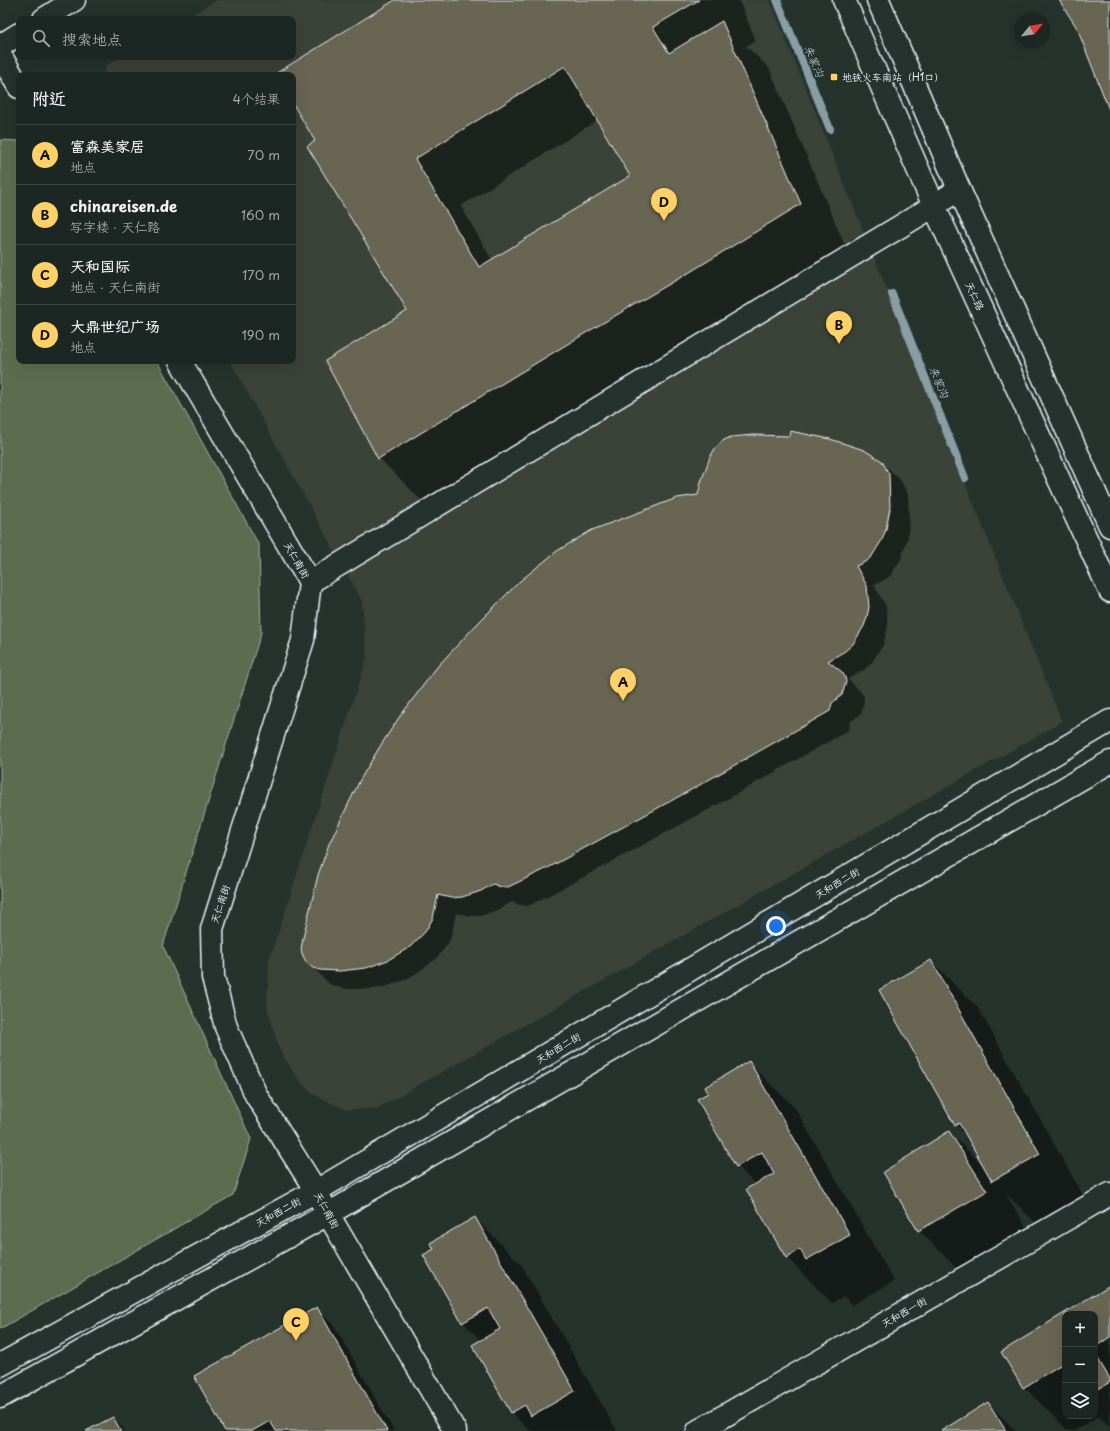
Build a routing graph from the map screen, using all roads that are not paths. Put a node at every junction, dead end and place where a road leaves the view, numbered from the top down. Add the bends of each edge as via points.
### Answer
1 (74, 0) edge
2 (844, 0) edge
3 (878, 0) edge
4 (49, 16) edge
5 (16, 36) edge
6 (0, 46) edge
7 (0, 55) edge
8 (16, 82) edge
9 (959, 189) junction
10 (934, 206) junction
11 (182, 364) edge
12 (1110, 526) edge
13 (310, 582) junction
14 (1110, 591) edge
15 (1110, 721) edge
16 (1110, 762) edge
17 (316, 1191) junction
18 (1110, 1194) edge
19 (328, 1214) junction
20 (0, 1365) edge
21 (0, 1397) edge
22 (455, 1431) edge
23 (698, 1431) edge

1 - 4 street
2 - 10 street, 天仁路
3 - 9 street
5 - 6 street
7 - 8 street
9 - 10 street
9 - 12 street
10 - 13 street
10 - 14 street, 天仁路
11 - 13 street, 天仁南街
13 - 17 street, 天仁南街 via 302,640 212,929 213,977 226,1027 256,1095
15 - 17 street, 天和西二街
16 - 19 street
17 - 19 street, 天仁南街
17 - 20 street, 天和西二街
18 - 23 street, 天和西一街
19 - 21 street
19 - 22 street, 天仁南街

